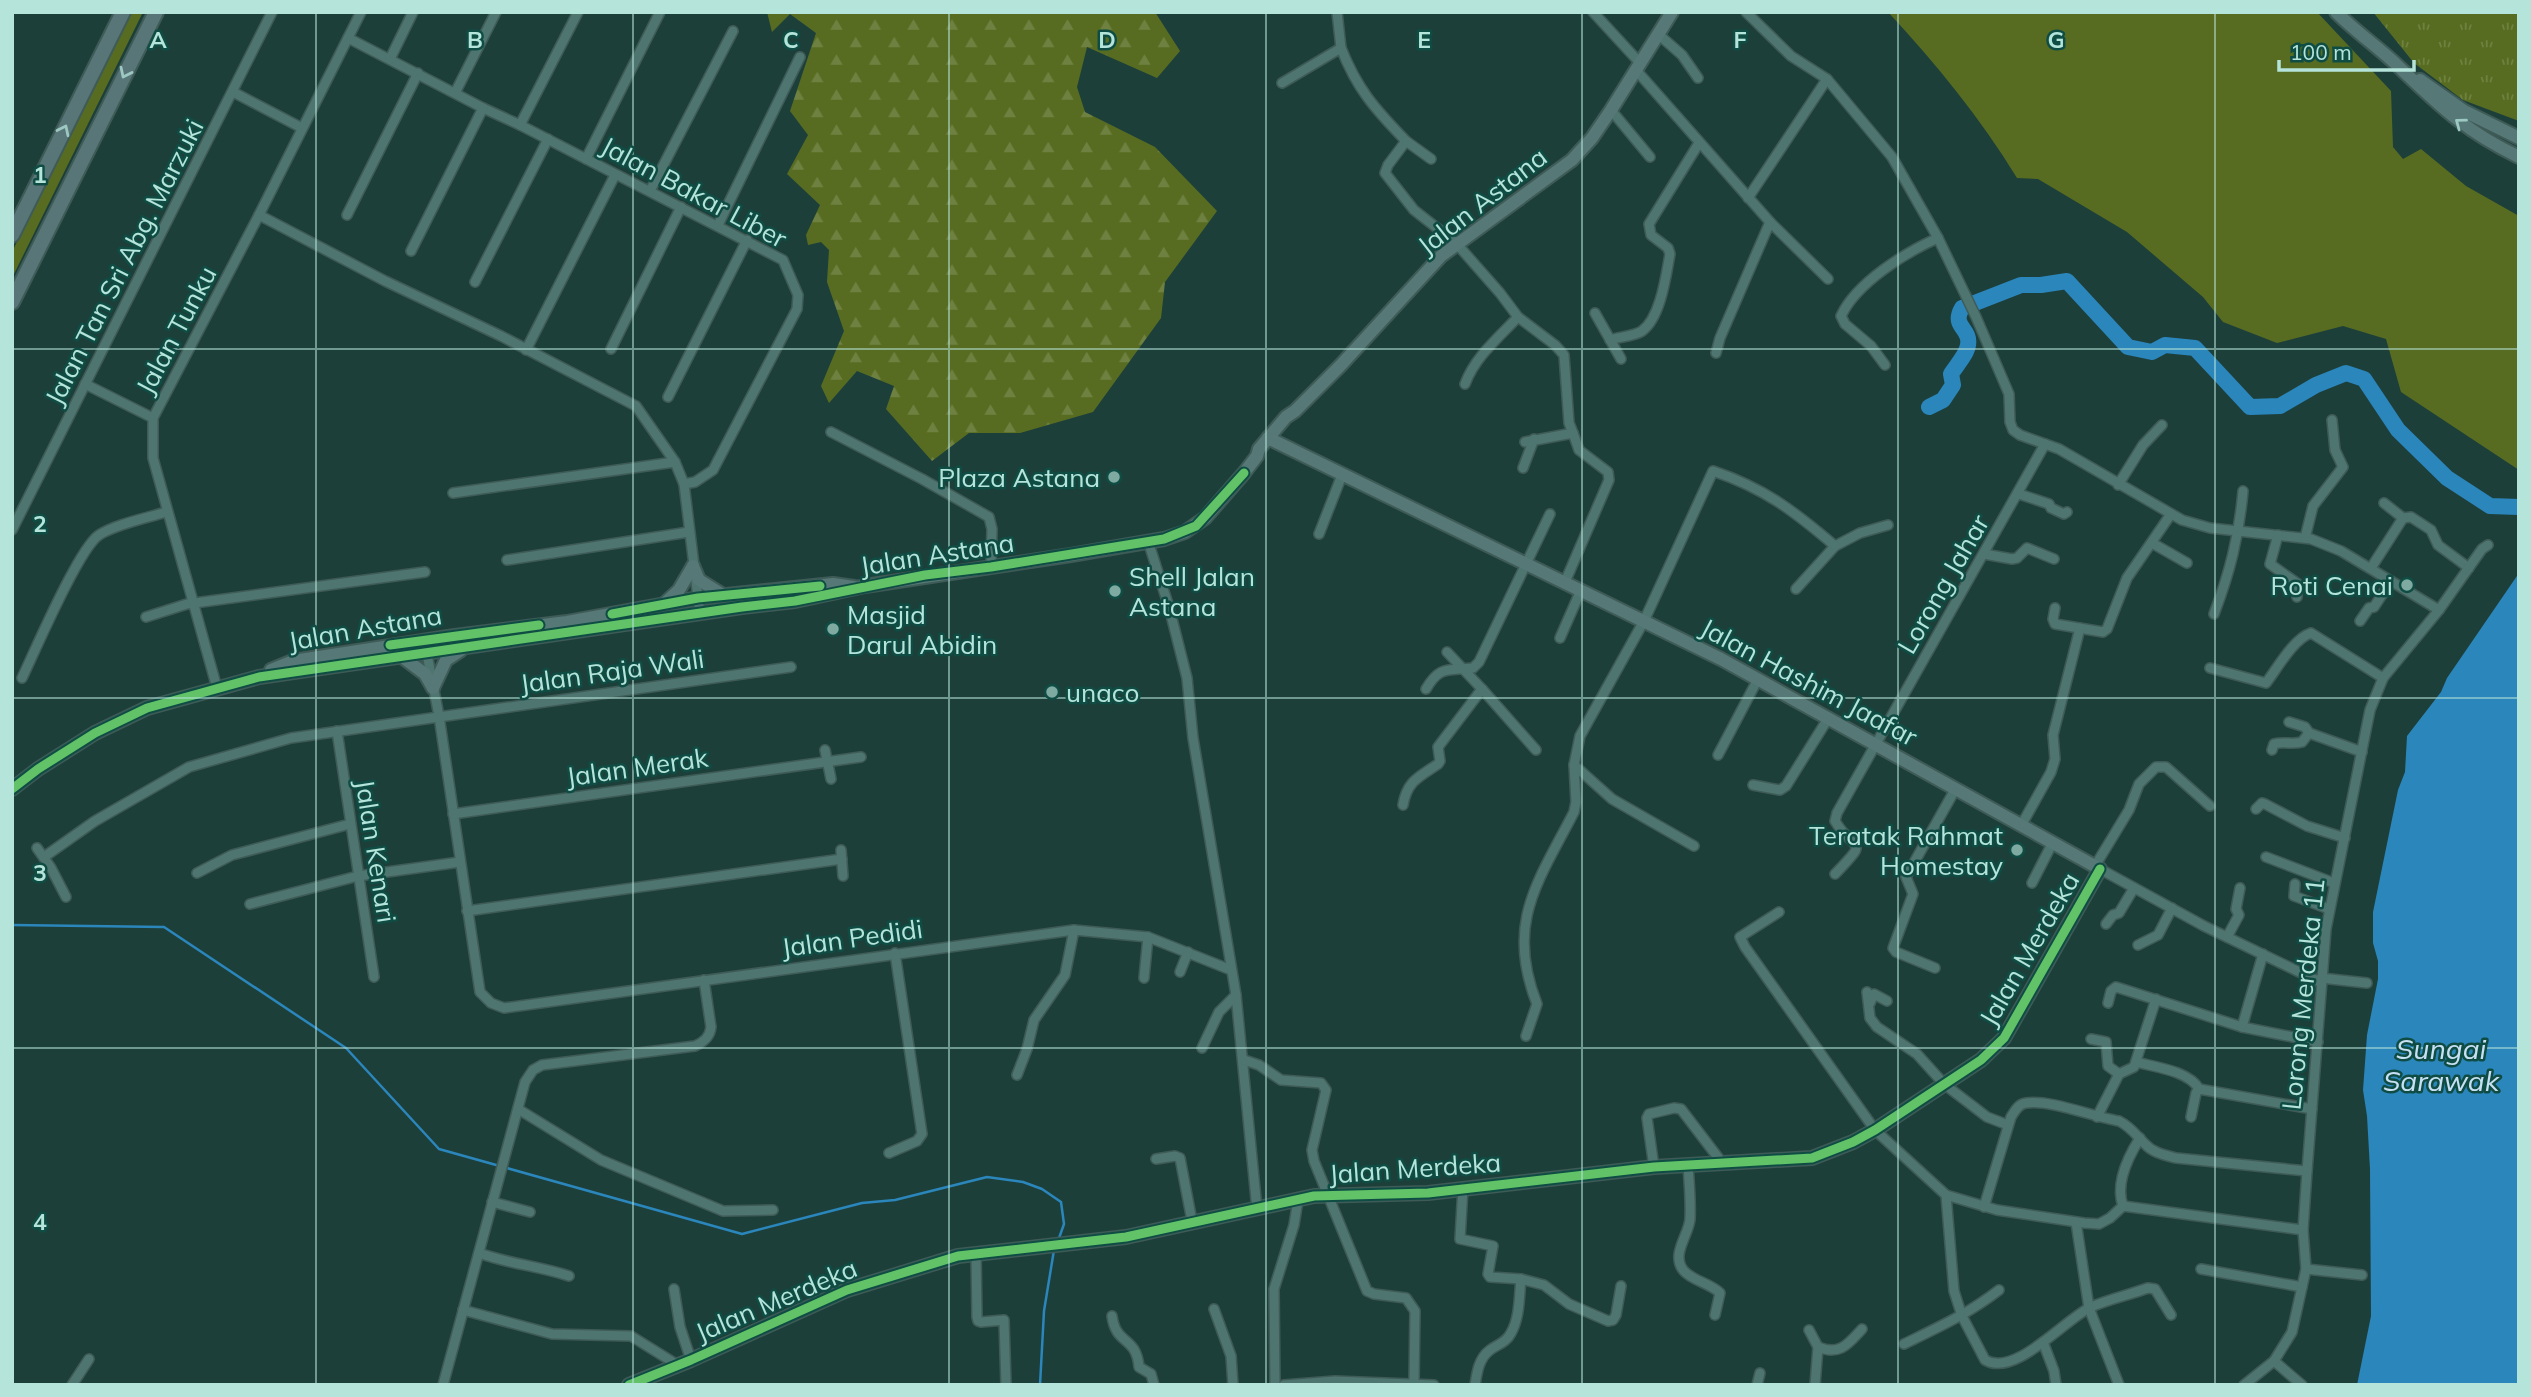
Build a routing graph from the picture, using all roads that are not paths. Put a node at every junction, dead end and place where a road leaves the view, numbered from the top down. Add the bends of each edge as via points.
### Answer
1 (122, 12) edge
2 (156, 12) edge
3 (272, 12) edge
4 (361, 12) edge
5 (413, 12) edge
6 (496, 12) edge
7 (578, 12) edge
8 (660, 12) edge
9 (1338, 12) edge
10 (1593, 12) edge
11 (1672, 12) edge
12 (1746, 12) edge
13 (2336, 12) edge
14 (733, 30) dead end
15 (1658, 34) junction
16 (348, 38) junction
17 (1341, 48) junction
18 (800, 57) dead end
19 (390, 59) junction
20 (1638, 67) junction
21 (2404, 71) junction
22 (418, 73) junction
23 (1698, 78) dead end
24 (1827, 79) junction
25 (1282, 83) dead end
26 (233, 92) junction
27 (455, 93) junction
28 (483, 108) junction
29 (1611, 110) junction
30 (520, 125) junction
31 (302, 128) junction
32 (2519, 138) edge
33 (548, 139) junction
34 (1406, 141) junction
35 (1699, 143) junction
36 (1650, 157) dead end
37 (2519, 157) edge
38 (586, 159) junction
39 (1431, 159) dead end
40 (615, 175) junction
41 (650, 191) junction
42 (1748, 198) junction
43 (681, 207) junction
44 (259, 215) junction
45 (347, 215) dead end
46 (1770, 222) junction
47 (718, 225) junction
48 (12, 235) edge
49 (1938, 237) junction
50 (747, 240) junction
51 (1457, 243) junction
52 (411, 251) dead end
53 (1828, 279) dead end
54 (475, 282) dead end
55 (12, 302) edge
56 (1595, 313) dead end
57 (1518, 317) junction
58 (1610, 340) junction
59 (611, 349) dead end
60 (526, 350) junction
61 (1716, 353) dead end
62 (1621, 359) dead end
63 (1885, 365) dead end
64 (85, 384) junction
65 (1465, 384) dead end
66 (668, 397) dead end
67 (153, 418) junction
68 (2332, 420) dead end
69 (2162, 425) dead end
70 (831, 432) dead end
71 (1573, 433) junction
72 (1271, 439) junction
73 (2045, 444) junction
74 (675, 462) junction
75 (1523, 468) dead end
76 (1342, 475) junction
77 (684, 484) junction
78 (2118, 485) junction
79 (2243, 491) dead end
80 (453, 494) dead end
81 (2019, 494) junction
82 (2384, 503) dead end
83 (166, 512) junction
84 (2067, 512) dead end
85 (1550, 514) dead end
86 (2171, 514) junction
87 (2403, 517) junction
88 (1888, 525) dead end
89 (12, 530) edge
90 (2239, 531) junction
91 (689, 532) junction
92 (1319, 534) dead end
93 (2278, 535) junction
94 (2305, 538) junction
95 (1148, 541) junction
96 (2152, 543) junction
97 (1835, 545) junction
98 (2488, 545) dead end
99 (1984, 554) junction
100 (2054, 559) dead end
101 (507, 560) dead end
102 (1527, 563) junction
103 (2186, 563) dead end
104 (692, 566) junction
105 (991, 567) junction
106 (2371, 568) junction
107 (2469, 568) junction
108 (425, 572) dead end
109 (2391, 581) junction
110 (1565, 582) junction
111 (855, 588) junction
112 (1796, 589) dead end
113 (1581, 590) junction
114 (723, 595) junction
115 (2297, 597) dead end
116 (698, 598) junction
117 (193, 605) junction
118 (662, 606) junction
119 (2055, 608) dead end
120 (2440, 610) junction
121 (700, 614) junction
122 (2214, 614) dead end
123 (146, 617) dead end
124 (1644, 621) junction
125 (2360, 621) dead end
126 (2080, 628) junction
127 (1560, 638) dead end
128 (426, 647) junction
129 (464, 648) junction
130 (1447, 652) dead end
131 (401, 656) junction
132 (791, 667) dead end
133 (2210, 668) dead end
134 (1463, 669) junction
135 (258, 677) junction
136 (22, 678) dead end
137 (2383, 678) junction
138 (1758, 679) junction
139 (217, 688) junction
140 (433, 688) junction
141 (1482, 688) junction
142 (1426, 689) dead end
143 (439, 716) junction
144 (1829, 717) junction
145 (2289, 722) dead end
146 (337, 731) junction
147 (2309, 733) junction
148 (1876, 744) junction
149 (825, 750) dead end
150 (1535, 750) dead end
151 (2272, 750) dead end
152 (2362, 752) junction
153 (1718, 755) dead end
154 (861, 757) dead end
155 (828, 762) junction
156 (1574, 765) junction
157 (831, 779) dead end
158 (1753, 785) dead end
159 (1956, 788) junction
160 (12, 789) edge
161 (1403, 805) dead end
162 (2210, 806) dead end
163 (2256, 809) dead end
164 (453, 814) junction
165 (350, 824) junction
166 (2022, 824) junction
167 (2345, 838) junction
168 (2053, 842) junction
169 (1694, 846) dead end
170 (37, 848) dead end
171 (44, 857) junction
172 (2266, 857) dead end
173 (460, 862) junction
174 (2098, 867) junction
175 (197, 873) dead end
176 (1835, 874) dead end
177 (358, 876) junction
178 (843, 876) dead end
179 (2032, 883) dead end
180 (2334, 883) junction
181 (2295, 884) dead end
182 (2134, 888) junction
183 (2240, 888) dead end
184 (66, 898) dead end
185 (250, 904) dead end
186 (2172, 908) junction
187 (2329, 908) junction
188 (467, 911) junction
189 (1779, 912) dead end
190 (2106, 924) dead end
191 (1074, 930) junction
192 (1147, 937) junction
193 (2227, 937) junction
194 (2138, 945) dead end
195 (1188, 952) junction
196 (895, 953) junction
197 (2263, 954) junction
198 (1935, 968) dead end
199 (1231, 970) junction
200 (1180, 972) dead end
201 (374, 977) dead end
202 (1143, 978) dead end
203 (704, 980) junction
204 (2320, 980) junction
205 (2367, 983) dead end
206 (1867, 992) dead end
207 (1236, 995) junction
208 (2156, 999) junction
209 (1886, 1001) dead end
210 (2108, 1003) dead end
211 (1869, 1005) junction
212 (2242, 1027) junction
213 (1526, 1036) dead end
214 (2091, 1040) dead end
215 (2318, 1042) junction
216 (1202, 1048) dead end
217 (1244, 1060) junction
218 (2136, 1062) junction
219 (2119, 1074) junction
220 (1017, 1075) dead end
221 (1944, 1084) junction
222 (2200, 1089) junction
223 (518, 1109) junction
224 (2312, 1109) junction
225 (2097, 1117) junction
226 (2191, 1117) dead end
227 (2008, 1125) junction
228 (1875, 1130) junction
229 (2140, 1138) junction
230 (889, 1153) dead end
231 (1156, 1159) dead end
232 (1688, 1164) junction
233 (1723, 1164) junction
234 (1654, 1167) junction
235 (2307, 1171) junction
236 (1463, 1188) junction
237 (1329, 1195) junction
238 (1946, 1195) junction
239 (1298, 1200) junction
240 (492, 1202) junction
241 (2123, 1206) junction
242 (1984, 1207) junction
243 (1256, 1209) junction
244 (772, 1210) dead end
245 (530, 1212) dead end
246 (1192, 1221) junction
247 (2076, 1222) junction
248 (2304, 1230) junction
249 (976, 1252) junction
250 (479, 1253) junction
251 (2201, 1269) dead end
252 (2306, 1269) junction
253 (2362, 1275) dead end
254 (569, 1276) dead end
255 (1521, 1279) junction
256 (1621, 1286) dead end
257 (2302, 1287) junction
258 (674, 1289) dead end
259 (1999, 1290) dead end
260 (2089, 1308) junction
261 (1214, 1309) dead end
262 (463, 1310) junction
263 (1714, 1315) dead end
264 (2171, 1315) dead end
265 (1112, 1316) dead end
266 (1962, 1316) junction
267 (1862, 1329) dead end
268 (1810, 1330) dead end
269 (2043, 1342) junction
270 (1904, 1344) dead end
271 (1818, 1347) junction
272 (89, 1359) dead end
273 (691, 1360) junction
274 (2274, 1361) junction
275 (676, 1364) junction
276 (1760, 1373) dead end
277 (1414, 1383) junction
278 (72, 1385) edge
279 (443, 1385) edge
280 (629, 1385) edge
281 (1006, 1385) edge
282 (1154, 1385) edge
283 (1233, 1385) edge
284 (1275, 1385) edge
285 (1284, 1385) edge
286 (1434, 1385) edge
287 (1475, 1385) edge
288 (1757, 1385) edge
289 (1815, 1385) edge
290 (2056, 1385) edge
291 (2119, 1385) edge
292 (2244, 1385) edge
293 (2302, 1385) edge

48 -> 1 main road
2 -> 55 main road
3 - 26 street, Jalan Tan Sri Abg. Marzuki
4 - 16 street, Jalan Tunku
5 - 19 street
6 - 27 street
7 - 30 street
8 - 38 street
9 - 17 street
10 - 20 street
11 - 15 street, Jalan Astana
12 - 24 street via 1791,56
13 - 21 street
14 - 41 street
15 - 20 street, Jalan Astana
15 - 23 street via 1682,55
16 - 19 street, Jalan Bakar Liber
16 - 31 street, Jalan Tunku
17 - 25 street
17 - 34 street via 1371,105
18 - 47 street
19 - 22 street, Jalan Bakar Liber
20 - 29 street, Jalan Astana
20 - 35 street
21 - 32 street via 2464,111
37 -> 21 street via 2464,127
22 - 27 street, Jalan Bakar Liber
22 - 45 street
24 - 42 street
24 - 49 street via 1892,157
26 - 31 street
26 - 64 street, Jalan Tan Sri Abg. Marzuki
27 - 28 street, Jalan Bakar Liber
28 - 30 street, Jalan Bakar Liber
28 - 52 street
29 - 36 street
29 - 51 street, Jalan Astana via 1572,160
30 - 33 street, Jalan Bakar Liber
31 - 44 street, Jalan Tunku
33 - 38 street, Jalan Bakar Liber
33 - 54 street
34 - 39 street
34 - 51 street via 1385,173 1414,210
35 - 42 street
35 - 58 street via 1649,224 1651,235 1670,254 1660,298 1642,332
38 - 40 street, Jalan Bakar Liber
40 - 41 street, Jalan Bakar Liber
40 - 60 street
41 - 43 street, Jalan Bakar Liber
42 - 46 street
43 - 47 street, Jalan Bakar Liber
43 - 59 street
44 - 60 street
44 - 67 street, Jalan Tunku
46 - 53 street
46 - 61 street
47 - 50 street, Jalan Bakar Liber
49 - 63 street via 1883,269 1841,316
49 - 73 street via 2009,394 2013,430
50 - 66 street
50 - 77 street, Jalan Bakar Liber via 783,260 798,295 797,309 713,470
51 - 57 street
51 - 72 street, Jalan Astana via 1286,417
56 - 58 street
57 - 65 street via 1477,362
57 - 71 street via 1563,355
58 - 62 street
60 - 74 street via 636,406
64 - 67 street
64 - 89 street, Jalan Tan Sri Abg. Marzuki
67 - 83 street, Jalan Tunku via 153,458
68 - 94 street via 2335,450 2343,467 2313,506
69 - 78 street
70 - 105 street via 989,517
71 - 75 street via 1529,441
71 - 110 street via 1580,450 1608,472 1609,480
72 - 76 street, Jalan Hashim Jaafar
72 - 95 street, Jalan Astana via 1196,526
73 - 78 street
73 - 81 street, Lorong Jahar
74 - 77 street
74 - 80 street
76 - 92 street
76 - 102 street, Jalan Hashim Jaafar
77 - 91 street
78 - 86 street
79 - 90 street
81 - 84 street
81 - 99 street, Lorong Jahar
82 - 87 street
83 - 117 street, Jalan Tunku
83 - 136 street via 108,530 93,540
85 - 102 street
86 - 90 street via 2210,528
86 - 96 street
87 - 106 street
87 - 107 street via 2431,530 2438,545
88 - 97 street
90 - 93 street
90 - 122 street
91 - 101 street
91 - 104 street
93 - 94 street
93 - 115 street via 2270,564 2298,584
94 - 106 street
95 - 105 street, Jalan Astana
95 - 199 street via 1186,678
96 - 103 street
96 - 126 street via 2127,578 2107,629
97 - 112 street
97 - 124 street via 1763,491 1713,471
98 - 107 street, Lorong Merdeka 11
99 - 100 street via 2012,559 2027,548
99 - 148 street, Lorong Jahar
102 - 110 street, Jalan Hashim Jaafar
102 - 134 street via 1479,662
104 - 114 street via 699,580
104 - 116 street
104 - 118 street via 679,590
105 - 111 street, Jalan Astana
106 - 109 street
107 - 120 street, Lorong Merdeka 11
108 - 117 street
109 - 120 street
109 - 125 street
110 - 113 street, Jalan Hashim Jaafar
111 - 114 street, Jalan Astana via 833,584
111 - 121 street, Jalan Astana
113 - 124 street, Jalan Hashim Jaafar
113 - 127 street
114 - 116 street, Jalan Astana
116 - 118 street, Jalan Astana
116 - 121 street
117 - 123 street
117 - 139 street, Jalan Tunku
118 - 128 street, Jalan Astana
119 - 126 street via 2055,624
120 - 137 street, Lorong Merdeka 11
121 - 129 street, Jalan Astana
124 - 138 street, Jalan Hashim Jaafar
124 - 156 street via 1580,736
126 - 166 street via 2053,735 2051,772
128 - 129 street, Jalan Astana
128 - 131 street, Jalan Astana
128 - 135 street, Jalan Astana via 293,661
128 - 140 street
129 - 140 street via 446,660
130 - 134 street
131 - 135 street, Jalan Astana
131 - 140 street via 425,674
132 - 143 street, Jalan Raja Wali
133 - 137 street via 2266,684 2274,669 2311,633
134 - 141 street
134 - 142 street via 1445,669
135 - 139 street, Jalan Astana
137 - 152 street, Lorong Merdeka 11 via 2370,710
138 - 144 street, Jalan Hashim Jaafar
138 - 153 street
139 - 160 street, Jalan Astana via 147,708 95,733
140 - 143 street
141 - 150 street
141 - 161 street via 1437,747 1438,764 1411,783
143 - 146 street, Jalan Raja Wali
143 - 164 street
144 - 148 street, Jalan Hashim Jaafar
144 - 158 street via 1786,786 1780,790
145 - 147 street
146 - 165 street, Jalan Kenari
146 - 171 street, Jalan Raja Wali via 292,738 189,767 94,821
147 - 151 street via 2302,742 2277,742
147 - 152 street
148 - 159 street, Jalan Hashim Jaafar
148 - 176 street, Lorong Jahar via 1837,813 1839,828 1857,846
149 - 155 street
152 - 167 street, Lorong Merdeka 11
154 - 155 street, Jalan Merak
155 - 157 street
155 - 164 street, Jalan Merak
156 - 169 street via 1612,799
156 - 213 street via 1574,812 1544,870 1523,929 1528,979 1537,1004
159 - 166 street, Jalan Hashim Jaafar
159 - 198 street via 1906,877 1913,894 1893,948
162 - 174 street via 2166,767 2156,767 2139,784
163 - 167 street via 2262,803
164 - 173 street
165 - 175 street via 232,855
165 - 177 street, Jalan Kenari
166 - 168 street, Jalan Hashim Jaafar
167 - 180 street, Lorong Merdeka 11
168 - 174 street, Jalan Hashim Jaafar
168 - 179 street
170 - 171 street
171 - 184 street
172 - 180 street
173 - 177 street
173 - 188 street
174 - 182 street, Jalan Hashim Jaafar
174 - 221 street, Jalan Merdeka via 2004,1038
177 - 185 street
177 - 201 street, Jalan Kenari
178 - 188 street via 841,854
180 - 187 street, Lorong Merdeka 11
181 - 187 street via 2294,896
182 - 186 street, Jalan Hashim Jaafar
182 - 190 street via 2119,913
183 - 193 street via 2239,915
186 - 193 street, Jalan Hashim Jaafar
186 - 194 street via 2158,934
187 - 204 street, Lorong Merdeka 11
188 - 203 street, Jalan Pedidi via 480,992 503,1008
189 - 228 street via 1740,937
191 - 192 street, Jalan Pedidi
191 - 196 street, Jalan Pedidi
191 - 220 street via 1065,975 1034,1020
192 - 195 street, Jalan Pedidi
192 - 202 street
193 - 197 street, Jalan Hashim Jaafar
195 - 199 street, Jalan Pedidi
195 - 200 street
196 - 203 street, Jalan Pedidi
196 - 230 street via 922,1134 917,1141
197 - 204 street, Jalan Hashim Jaafar
197 - 212 street
199 - 207 street
203 - 223 street via 711,1027 703,1042 542,1065 525,1082
204 - 205 street
204 - 215 street, Lorong Merdeka 11
206 - 211 street
207 - 216 street via 1219,1012
207 - 217 street
208 - 210 street via 2116,986
208 - 212 street
208 - 218 street
209 - 211 street via 1874,994
211 - 221 street via 1870,1018 1877,1027 1917,1054
212 - 215 street
214 - 219 street via 2106,1042 2108,1066
215 - 224 street, Lorong Merdeka 11
217 - 237 street via 1281,1080 1325,1086 1312,1150
217 - 243 street
218 - 219 street
218 - 222 street via 2180,1075
219 - 225 street
221 - 227 street via 1987,1117
221 - 228 street, Jalan Merdeka
222 - 224 street
222 - 226 street
223 - 240 street
223 - 244 street via 601,1160 723,1211
224 - 235 street, Lorong Merdeka 11
225 - 227 street via 2024,1102
225 - 229 street via 2119,1121
227 - 242 street
228 - 233 street, Jalan Merdeka via 1812,1158
228 - 238 street
229 - 235 street via 2146,1146 2176,1158
229 - 241 street via 2123,1176
231 - 246 street via 1180,1158
232 - 233 street, Jalan Merdeka
232 - 234 street, Jalan Merdeka
232 - 263 street via 1690,1222 1679,1258 1687,1274 1720,1293
233 - 234 street via 1681,1110 1674,1108 1647,1118
234 - 236 street, Jalan Merdeka
235 - 248 street, Lorong Merdeka 11
236 - 237 street, Jalan Merdeka
236 - 255 street via 1460,1239 1493,1247 1490,1277
237 - 239 street, Jalan Merdeka
237 - 277 street via 1367,1291 1406,1298 1415,1311
238 - 242 street
238 - 266 street via 1954,1291
239 - 243 street, Jalan Merdeka
239 - 284 street via 1274,1289
240 - 245 street
240 - 250 street
241 - 247 street via 2099,1224
241 - 248 street
242 - 247 street
243 - 246 street, Jalan Merdeka
246 - 249 street, Jalan Merdeka via 1087,1243
247 - 260 street
248 - 252 street, Lorong Merdeka 11
249 - 273 street, Jalan Merdeka via 847,1290
249 - 281 street via 976,1317 981,1322 1004,1320
250 - 254 street
250 - 262 street
251 - 257 street
252 - 253 street
252 - 257 street, Lorong Merdeka 11
255 - 256 street via 1544,1285 1569,1304 1608,1321 1616,1315
255 - 287 street via 1511,1335 1482,1357
257 - 274 street, Lorong Merdeka 11 via 2292,1332
258 - 273 street
259 - 266 street
260 - 264 street via 2152,1288
260 - 269 street
260 - 291 street
261 - 283 street via 1231,1356
262 - 275 street via 552,1334 631,1336
262 - 279 street
265 - 282 street via 1116,1333 1133,1346 1139,1367 1150,1374
266 - 269 street via 1985,1360 1993,1364 2009,1363
266 - 270 street
267 - 271 street via 1837,1351
268 - 271 street
269 - 290 street
271 - 289 street
272 - 278 street
273 - 275 street, Jalan Merdeka
274 - 292 street, Lorong Merdeka 11
274 - 293 street
275 - 280 street, Jalan Merdeka
276 - 288 street
277 - 285 street
277 - 286 street

